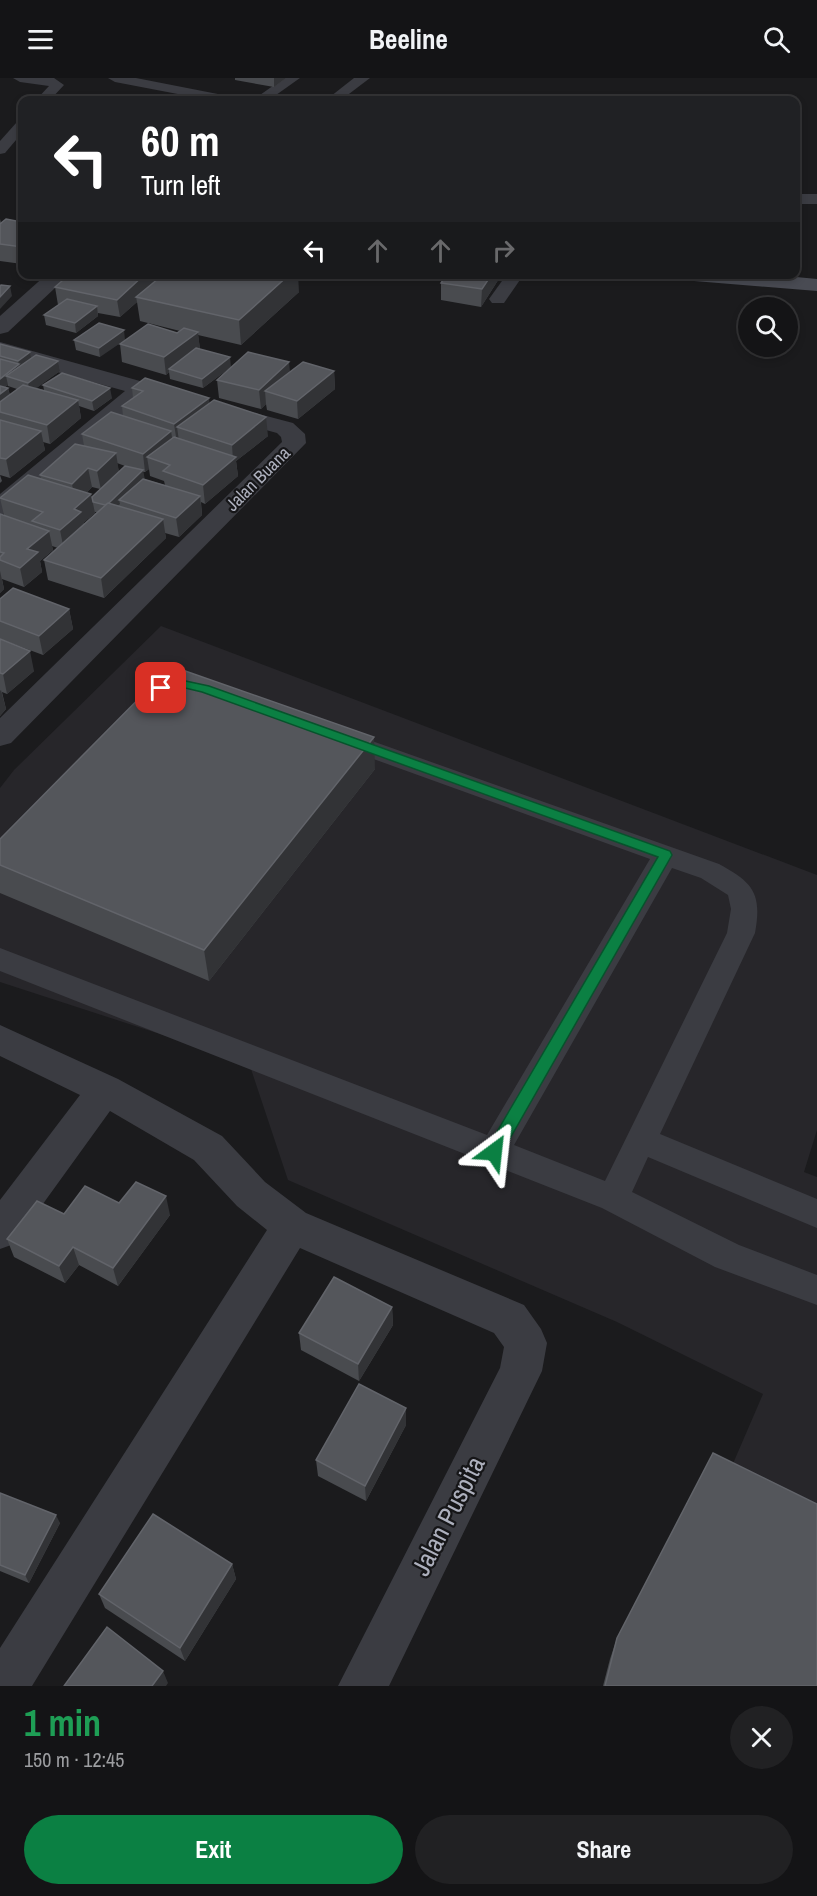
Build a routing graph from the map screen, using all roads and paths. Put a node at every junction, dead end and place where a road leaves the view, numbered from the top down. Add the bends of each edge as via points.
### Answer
1 (20, 78) edge
2 (116, 78) edge
3 (293, 78) edge
4 (363, 78) edge
5 (220, 84) dead end
6 (47, 96) edge
7 (203, 96) joint
8 (267, 96) edge
9 (338, 96) edge
10 (18, 129) edge
11 (0, 150) edge
12 (800, 199) edge
13 (817, 199) edge
14 (54, 279) edge
15 (512, 279) edge
16 (740, 279) edge
17 (817, 285) edge
18 (498, 299) dead end
19 (0, 327) edge
20 (0, 349) edge
21 (141, 389) junction
22 (0, 507) edge
23 (317, 729) edge
24 (0, 736) edge
25 (666, 855) junction
26 (0, 959) edge
27 (0, 1040) edge
28 (105, 1090) junction
29 (641, 1140) junction
30 (494, 1152) junction
31 (613, 1198) junction
32 (817, 1214) edge
33 (291, 1226) junction
34 (0, 1231) edge
35 (817, 1290) edge
36 (4, 1686) edge
37 (363, 1686) edge

1 - 6 lane via 54,81 57,85
2 - 7 lane
3 - 8 lane
4 - 9 lane
5 - 7 lane
10 - 11 lane
12 - 13 lane
14 - 19 street
15 - 18 lane
16 - 17 main road
20 - 21 street, Jalan Buana
21 - 22 street
21 - 24 street, Jalan Buana via 285,428 294,443
23 - 25 lane
25 - 29 lane via 736,885 746,905 741,933
25 - 30 lane
26 - 30 lane
27 - 28 street
28 - 33 street via 208,1148 251,1194
28 - 34 street
29 - 31 lane
29 - 32 lane
30 - 31 lane
31 - 35 lane via 727,1256
33 - 36 street
33 - 37 street, Jalan Puspita via 509,1319 526,1343 521,1371

